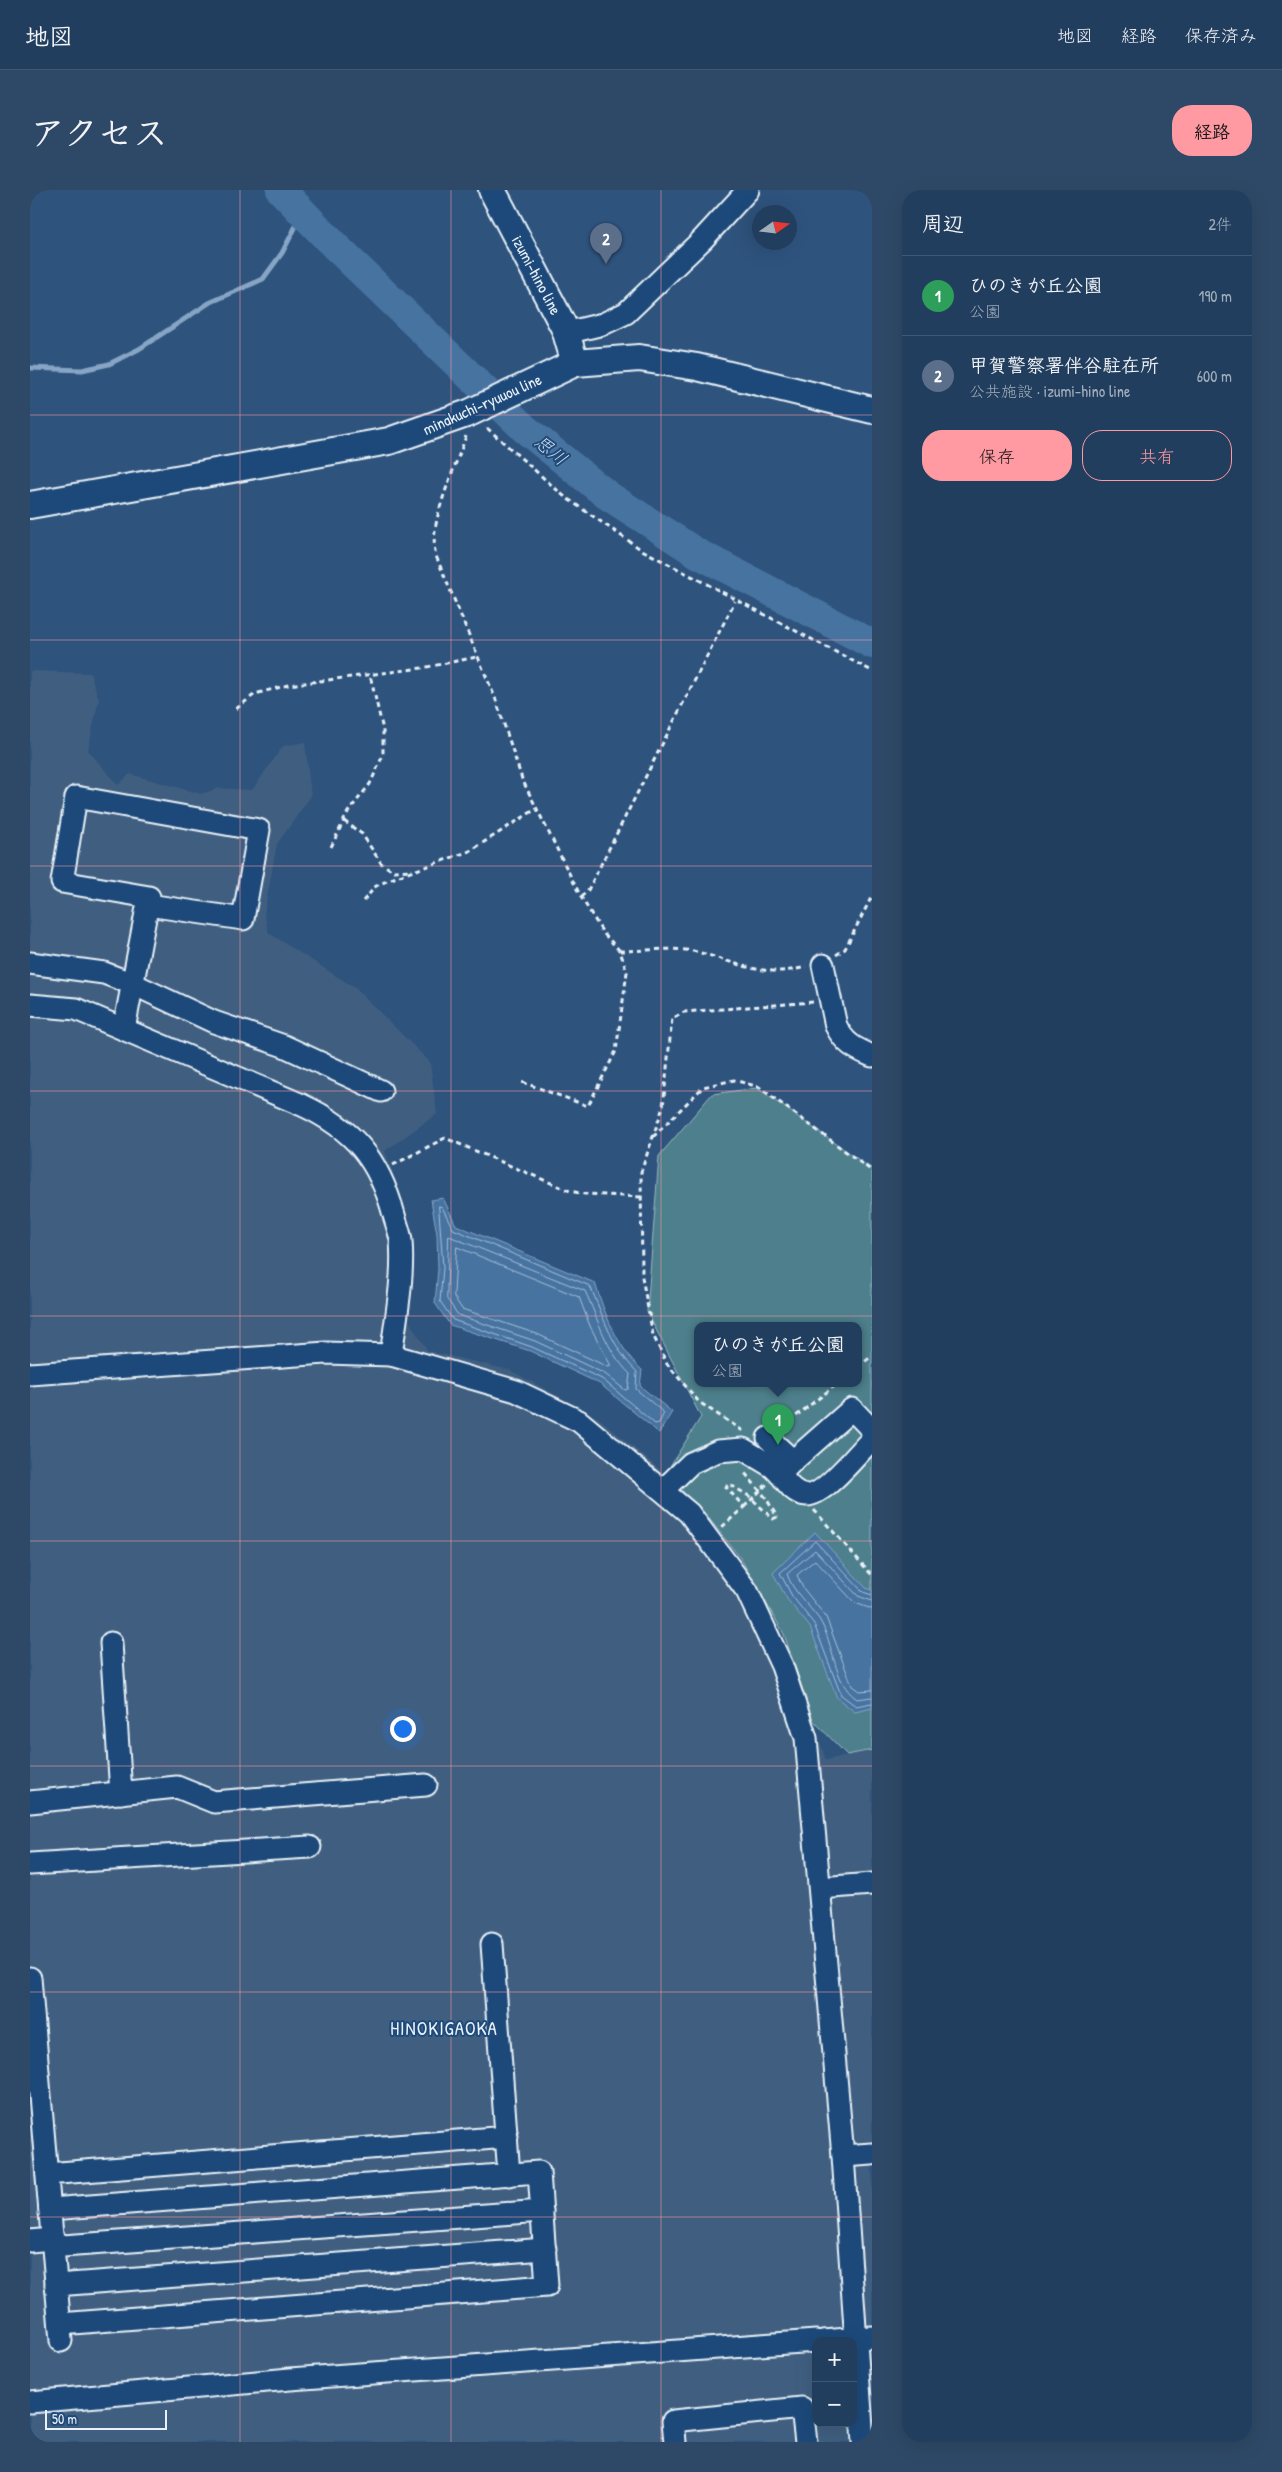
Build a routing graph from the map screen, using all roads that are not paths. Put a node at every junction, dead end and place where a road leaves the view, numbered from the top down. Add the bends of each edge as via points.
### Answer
1 (492, 190) edge
2 (748, 190) edge
3 (566, 333) junction
4 (575, 363) junction
5 (872, 410) edge
6 (30, 505) edge
7 (148, 904) junction
8 (30, 962) edge
9 (823, 964) road end
10 (133, 984) junction
11 (30, 1005) edge
12 (124, 1029) junction
13 (872, 1056) edge
14 (381, 1091) dead end
15 (391, 1355) junction
16 (30, 1374) edge
17 (872, 1430) edge
18 (768, 1438) road end
19 (872, 1439) edge
20 (781, 1472) junction
21 (662, 1490) junction
22 (110, 1643) dead end
23 (426, 1785) dead end
24 (121, 1793) junction
25 (30, 1802) edge
26 (310, 1847) dead end
27 (30, 1864) edge
28 (872, 1884) edge
29 (820, 1888) junction
30 (492, 1944) dead end
31 (30, 1978) edge
32 (31, 2001) edge
33 (36, 2118) edge
34 (507, 2136) junction
35 (872, 2154) edge
36 (843, 2156) junction
37 (47, 2174) junction
38 (510, 2175) junction
39 (50, 2209) junction
40 (542, 2211) junction
41 (52, 2239) junction
42 (30, 2241) edge
43 (545, 2249) junction
44 (56, 2285) junction
45 (863, 2338) edge
46 (812, 2341) edge
47 (30, 2402) edge
48 (675, 2442) edge
49 (806, 2442) edge
50 (863, 2442) edge

1 - 3 main road, izumi-hino line
2 - 3 street via 626,314 603,324
3 - 4 main road, izumi-hino line
4 - 5 main road, minakuchi-ryuuou line via 639,358 697,367
4 - 6 main road, minakuchi-ryuuou line via 473,410 407,435 359,448
7 - 7 street via 149,897 62,882 76,797 259,830 243,919
7 - 10 street
8 - 10 street via 104,973
9 - 13 street via 836,1026 844,1041
10 - 12 street
10 - 14 street via 214,1022 284,1046
11 - 12 street via 76,1008
12 - 15 street via 324,1115 363,1149 388,1190 401,1240
15 - 16 street via 326,1353
15 - 21 street via 516,1391 579,1421
17 - 20 street via 852,1409
18 - 20 street
19 - 20 street via 820,1492 807,1495 793,1490
20 - 21 street via 743,1449 718,1451 690,1463
21 - 29 street via 689,1513 747,1591 782,1666 806,1738
22 - 24 street
23 - 24 street via 214,1802 177,1788
24 - 25 street
26 - 27 street
28 - 29 street
29 - 36 street
30 - 34 street
31 - 32 street
32 - 33 street
33 - 37 street
34 - 37 street
34 - 38 street
35 - 36 street
36 - 45 street
37 - 39 street
38 - 39 street
38 - 40 street via 539,2172
39 - 41 street
40 - 41 street via 63,2246
40 - 43 street
41 - 42 street
41 - 44 street
43 - 44 street
43 - 44 street via 547,2286 60,2333
45 - 50 street
46 - 47 street via 290,2379
48 - 49 street via 673,2421 802,2408

